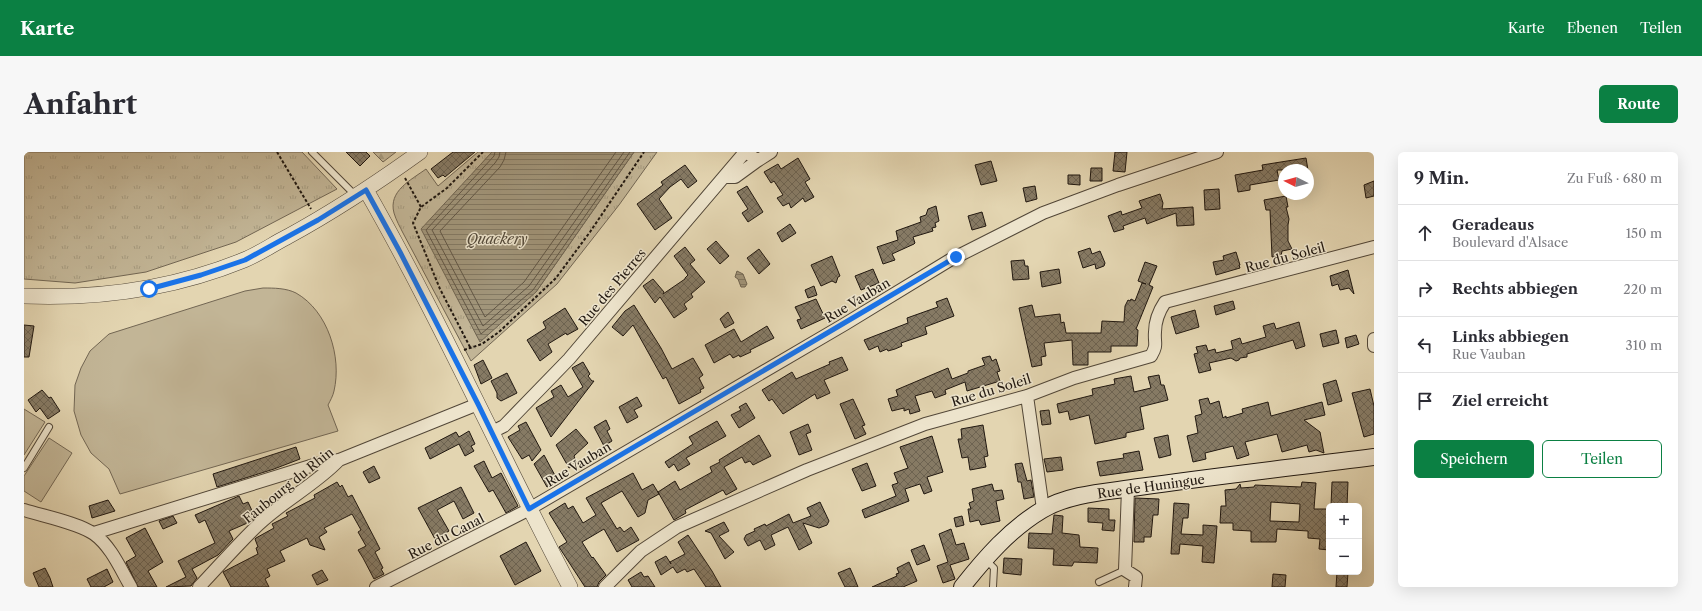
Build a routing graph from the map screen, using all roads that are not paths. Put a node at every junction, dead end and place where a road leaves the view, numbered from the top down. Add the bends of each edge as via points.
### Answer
1 (312, 152) edge
2 (420, 152) edge
3 (746, 152) edge
4 (771, 152) edge
5 (1217, 152) edge
6 (758, 161) junction
7 (724, 177) junction
8 (361, 193) junction
9 (1374, 248) edge
10 (24, 296) edge
11 (1374, 339) edge
12 (1374, 346) edge
13 (1027, 396) junction
14 (478, 404) junction
15 (49, 427) dead end
16 (492, 432) junction
17 (1374, 458) edge
18 (339, 460) junction
19 (24, 468) edge
20 (1128, 489) junction
21 (529, 509) junction
22 (1043, 509) junction
23 (24, 510) edge
24 (94, 533) junction
25 (985, 559) junction
26 (1125, 570) junction
27 (1099, 582) dead end
28 (130, 587) edge
29 (200, 587) edge
30 (376, 587) edge
31 (570, 587) edge
32 (605, 587) edge
33 (962, 587) edge
34 (993, 587) edge
35 (1135, 587) edge

1 - 8 lane
2 - 8 street
3 - 6 street
3 - 7 street, Rue des Pierres
4 - 6 street
5 - 21 street, Rue Vauban via 1043,213 950,260
6 - 7 street via 735,177
7 - 16 street, Rue des Pierres via 569,358 504,426
8 - 10 street via 245,260 201,275 149,289 60,298
8 - 14 street via 400,252
9 - 13 street, Rue du Soleil via 1165,302 1158,311 1156,348 1151,356 1074,378
11 - 12 street
13 - 22 street
13 - 32 street, Rue du Soleil via 925,424 807,470 677,527 642,551
14 - 16 street
14 - 18 street, Faubourg du Rhin
15 - 19 lane
16 - 21 street
17 - 20 main road, Rue de Huningue
18 - 24 street
18 - 29 street, Faubourg du Rhin via 328,472 258,524
20 - 22 main road, Rue de Huningue via 1072,498
20 - 26 street
21 - 30 street, Rue du Canal
21 - 31 street
22 - 25 main road, Rue de Huningue via 1018,527
23 - 24 street
24 - 28 street via 113,556
25 - 33 main road, Rue de Huningue
25 - 34 lane via 994,568
26 - 27 lane
26 - 35 street via 1136,577

